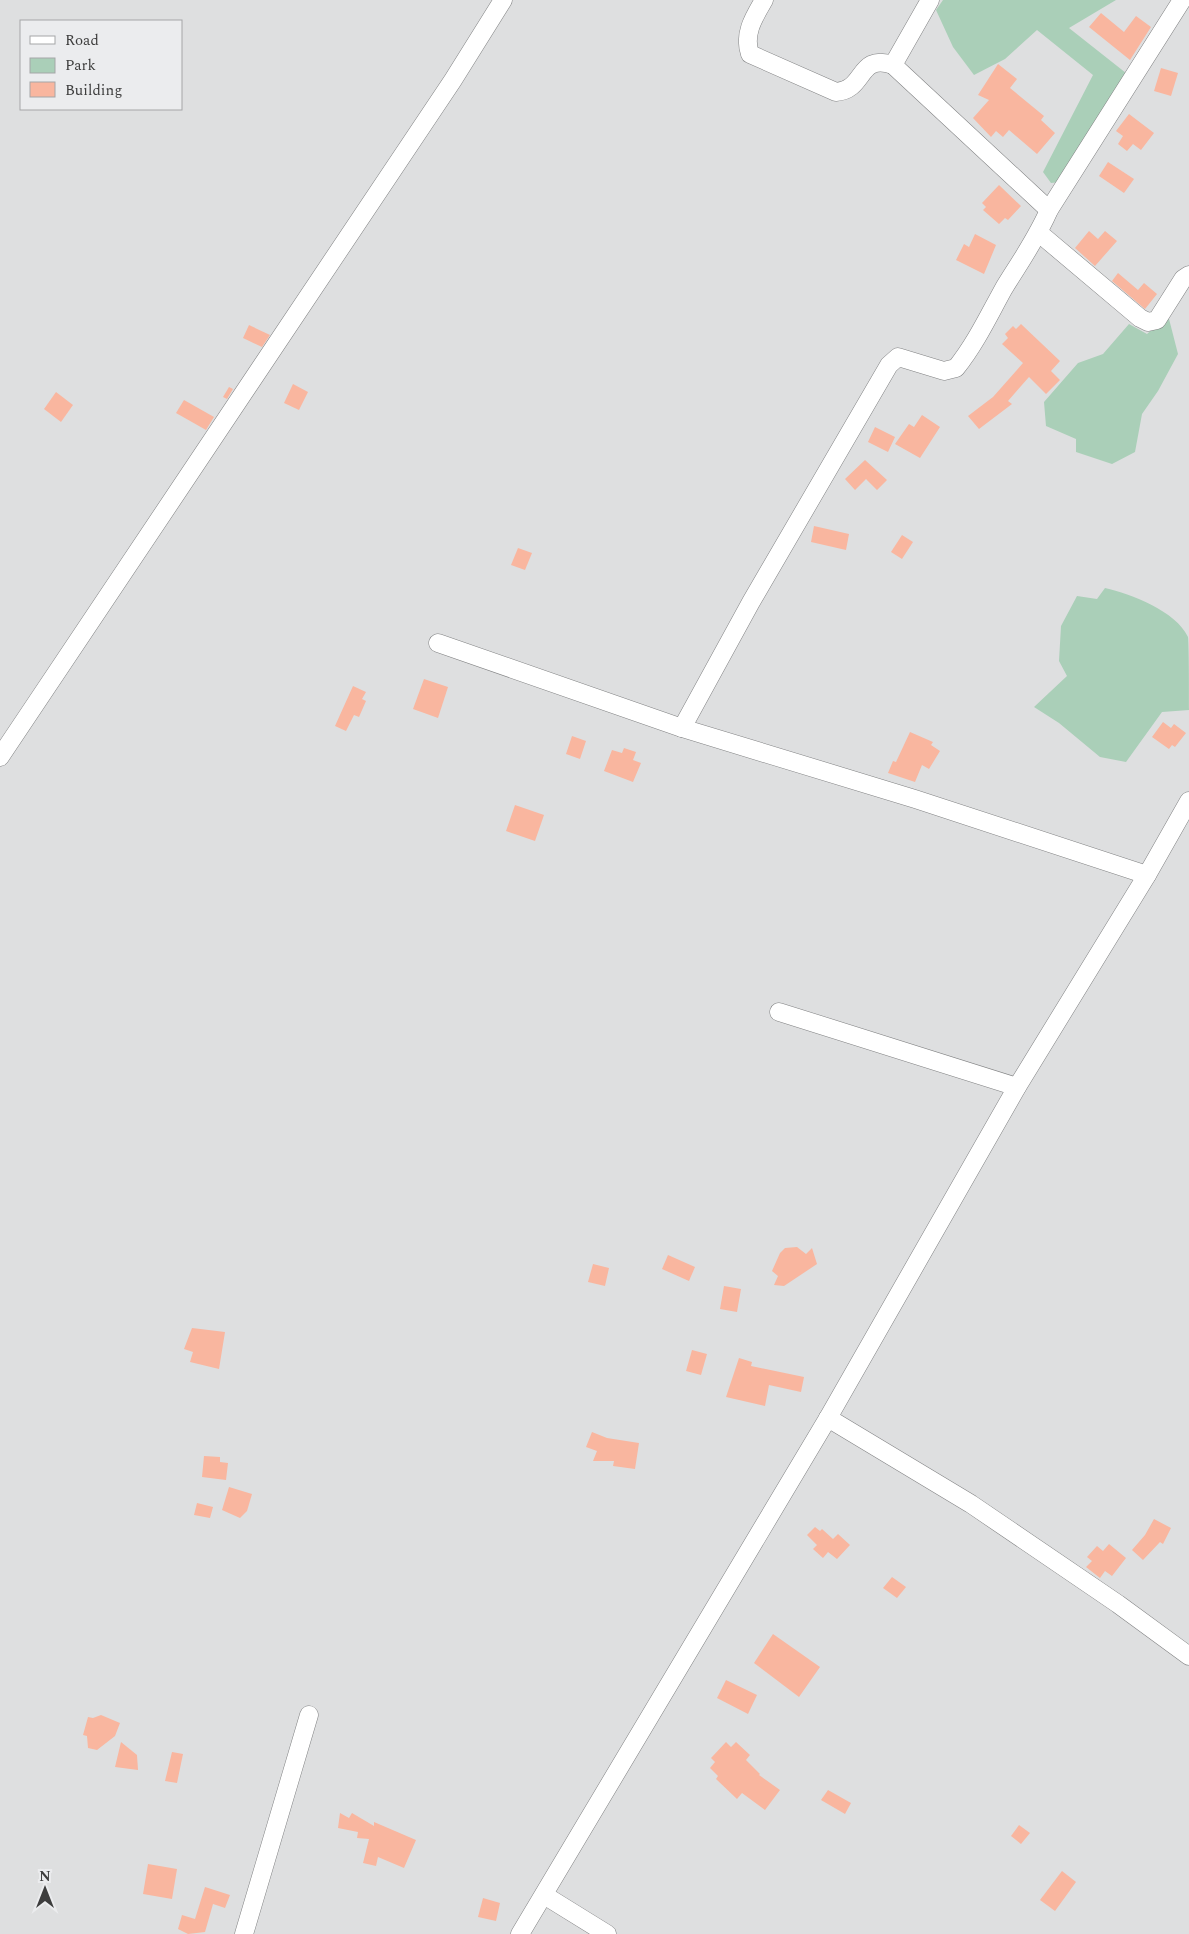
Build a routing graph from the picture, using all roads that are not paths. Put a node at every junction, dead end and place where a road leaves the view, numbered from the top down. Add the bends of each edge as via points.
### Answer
1 (502, 0) edge
2 (764, 0) edge
3 (930, 0) edge
4 (1182, 0) edge
5 (893, 65) junction
6 (1049, 210) junction
7 (1039, 233) junction
8 (1189, 275) edge
9 (438, 643) dead end
10 (682, 728) junction
11 (5, 738) edge
12 (0, 757) edge
13 (1189, 801) edge
14 (1147, 875) junction
15 (778, 1012) dead end
16 (1017, 1086) junction
17 (828, 1418) junction
18 (1189, 1656) edge
19 (309, 1715) dead end
20 (544, 1895) junction
21 (244, 1934) edge
22 (520, 1934) edge
23 (607, 1934) edge

1 - 11 street via 453,80
2 - 5 street via 750,28 746,44 750,54 836,92 850,88 870,64 877,61
3 - 5 street
4 - 6 street
5 - 6 street
6 - 7 street
7 - 8 street via 1148,322 1157,320 1183,279
7 - 10 street via 1004,288 982,331 956,368 944,371 898,357 889,365
9 - 10 street
10 - 14 street via 915,799
11 - 12 street
13 - 14 street
14 - 16 street
15 - 16 street
16 - 17 street
17 - 18 street via 971,1504
17 - 20 street
19 - 21 street
20 - 22 street
20 - 23 street

